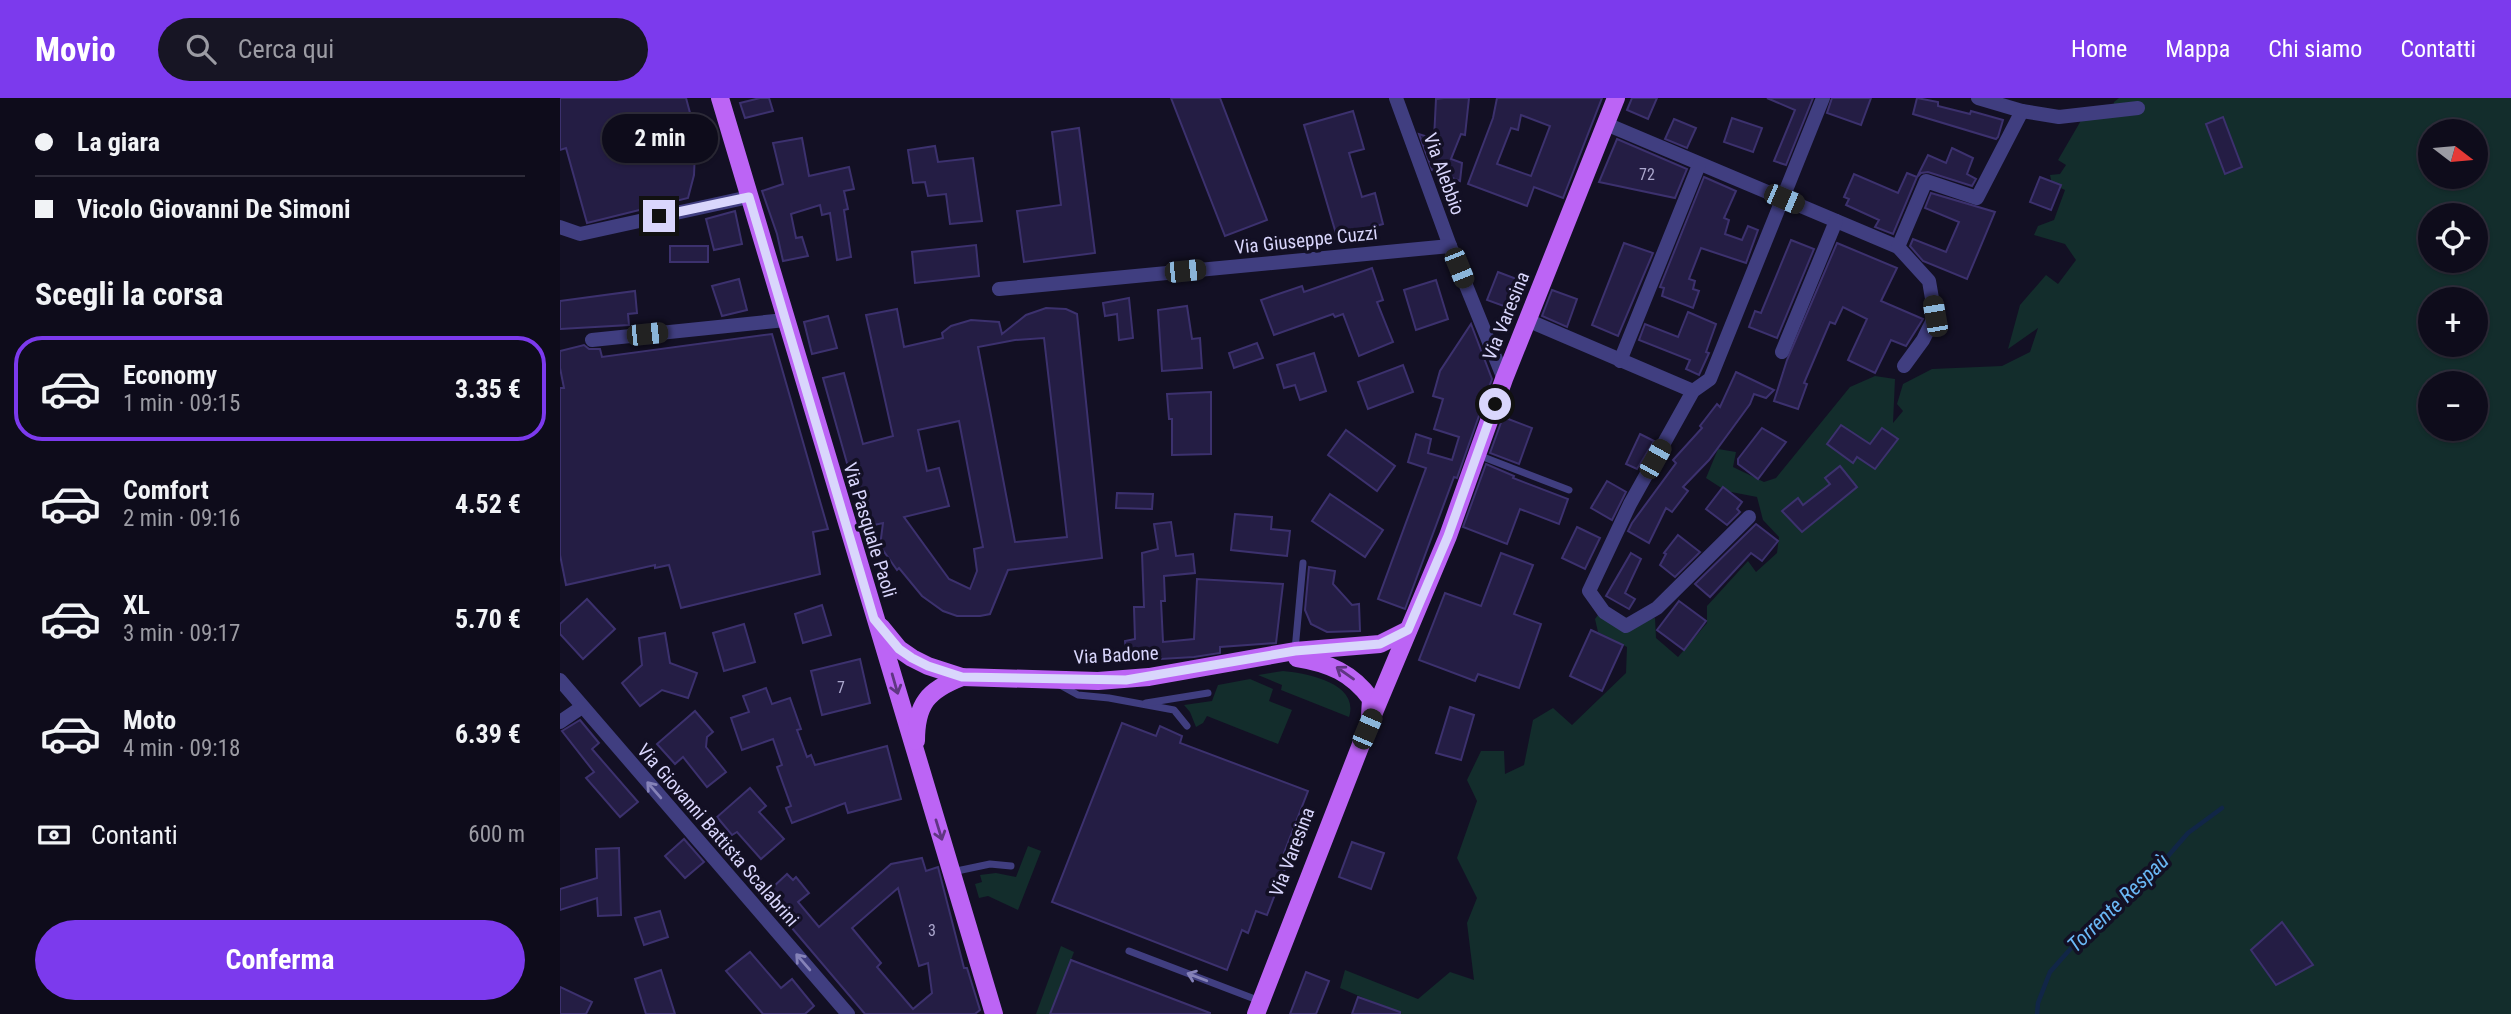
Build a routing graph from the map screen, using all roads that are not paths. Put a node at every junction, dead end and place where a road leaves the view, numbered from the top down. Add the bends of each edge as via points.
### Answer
1 (720, 98) edge
2 (1396, 98) edge
3 (1616, 98) edge
4 (1823, 98) edge
5 (1978, 98) edge
6 (2138, 108) dead end
7 (2022, 111) junction
8 (1606, 124) junction
9 (1699, 165) junction
10 (749, 197) junction
11 (1784, 199) junction
12 (1836, 221) junction
13 (560, 227) edge
14 (1450, 246) junction
15 (1898, 247) junction
16 (999, 289) dead end
17 (785, 320) junction
18 (1527, 320) junction
19 (592, 340) dead end
20 (1782, 352) dead end
21 (1620, 361) junction
22 (1904, 366) dead end
23 (1504, 379) junction
24 (1693, 391) junction
25 (1477, 455) junction
26 (1569, 490) dead end
27 (1749, 517) dead end
28 (1303, 563) dead end
29 (874, 619) junction
30 (1408, 630) junction
31 (1295, 651) junction
32 (1270, 656) junction
33 (962, 677) junction
34 (1049, 678) junction
35 (560, 680) edge
36 (1208, 693) dead end
37 (1371, 699) junction
38 (1140, 704) junction
39 (582, 707) junction
40 (560, 722) edge
41 (1188, 726) dead end
42 (1367, 729) junction
43 (919, 765) junction
44 (1011, 866) dead end
45 (952, 872) junction
46 (1129, 951) dead end
47 (1256, 1007) edge
48 (848, 1014) edge
49 (994, 1014) edge

1 - 10 main road, Via Pasquale Paoli
2 - 14 street, Via Alebbio
3 - 8 main road, Via Varesina
4 - 11 street
5 - 7 street
6 - 7 street via 2059,117
7 - 15 street via 1977,198 1926,181
8 - 9 street
8 - 18 main road, Via Varesina
9 - 11 street
9 - 21 street
10 - 13 street via 580,234
10 - 17 main road, Via Pasquale Paoli
11 - 12 street
11 - 24 street via 1710,379
12 - 15 street
12 - 20 street
14 - 16 street, Via Giuseppe Cuzzi
14 - 23 street, Via Alebbio
15 - 22 street via 1929,281 1935,316
17 - 19 street
17 - 29 main road, Via Pasquale Paoli
18 - 21 street
18 - 23 main road, Via Varesina
21 - 24 street
23 - 25 main road, Via Varesina
24 - 27 street via 1630,504 1590,591 1604,612 1626,626 1657,608
25 - 26 lane
25 - 30 main road, Via Varesina
28 - 31 lane
29 - 33 main road, Via Badone via 912,658
29 -> 43 main road, Via Pasquale Paoli
30 - 31 main road, Via Badone via 1380,644
30 - 37 lane, Via Varesina via 1390,653
30 - 42 main road, Via Varesina
31 - 32 main road, Via Badone
32 - 34 main road, Via Badone via 1126,680
37 -> 32 main road, Via Badone via 1335,667
33 - 34 main road, Via Badone
33 - 43 main road, Via Badone via 930,695 920,708 916,722
34 - 38 lane via 1077,695
35 - 39 street, Via Giovanni Battista Scalabrini
36 - 38 lane
37 - 42 main road
37 - 47 lane, Via Varesina
38 - 41 lane via 1174,710
39 - 40 street
48 -> 39 street, Via Giovanni Battista Scalabrini
42 - 47 main road, Via Varesina
43 -> 45 main road, Via Pasquale Paoli
44 - 45 lane via 990,864
45 - 49 main road, Via Pasquale Paoli
47 -> 46 lane

